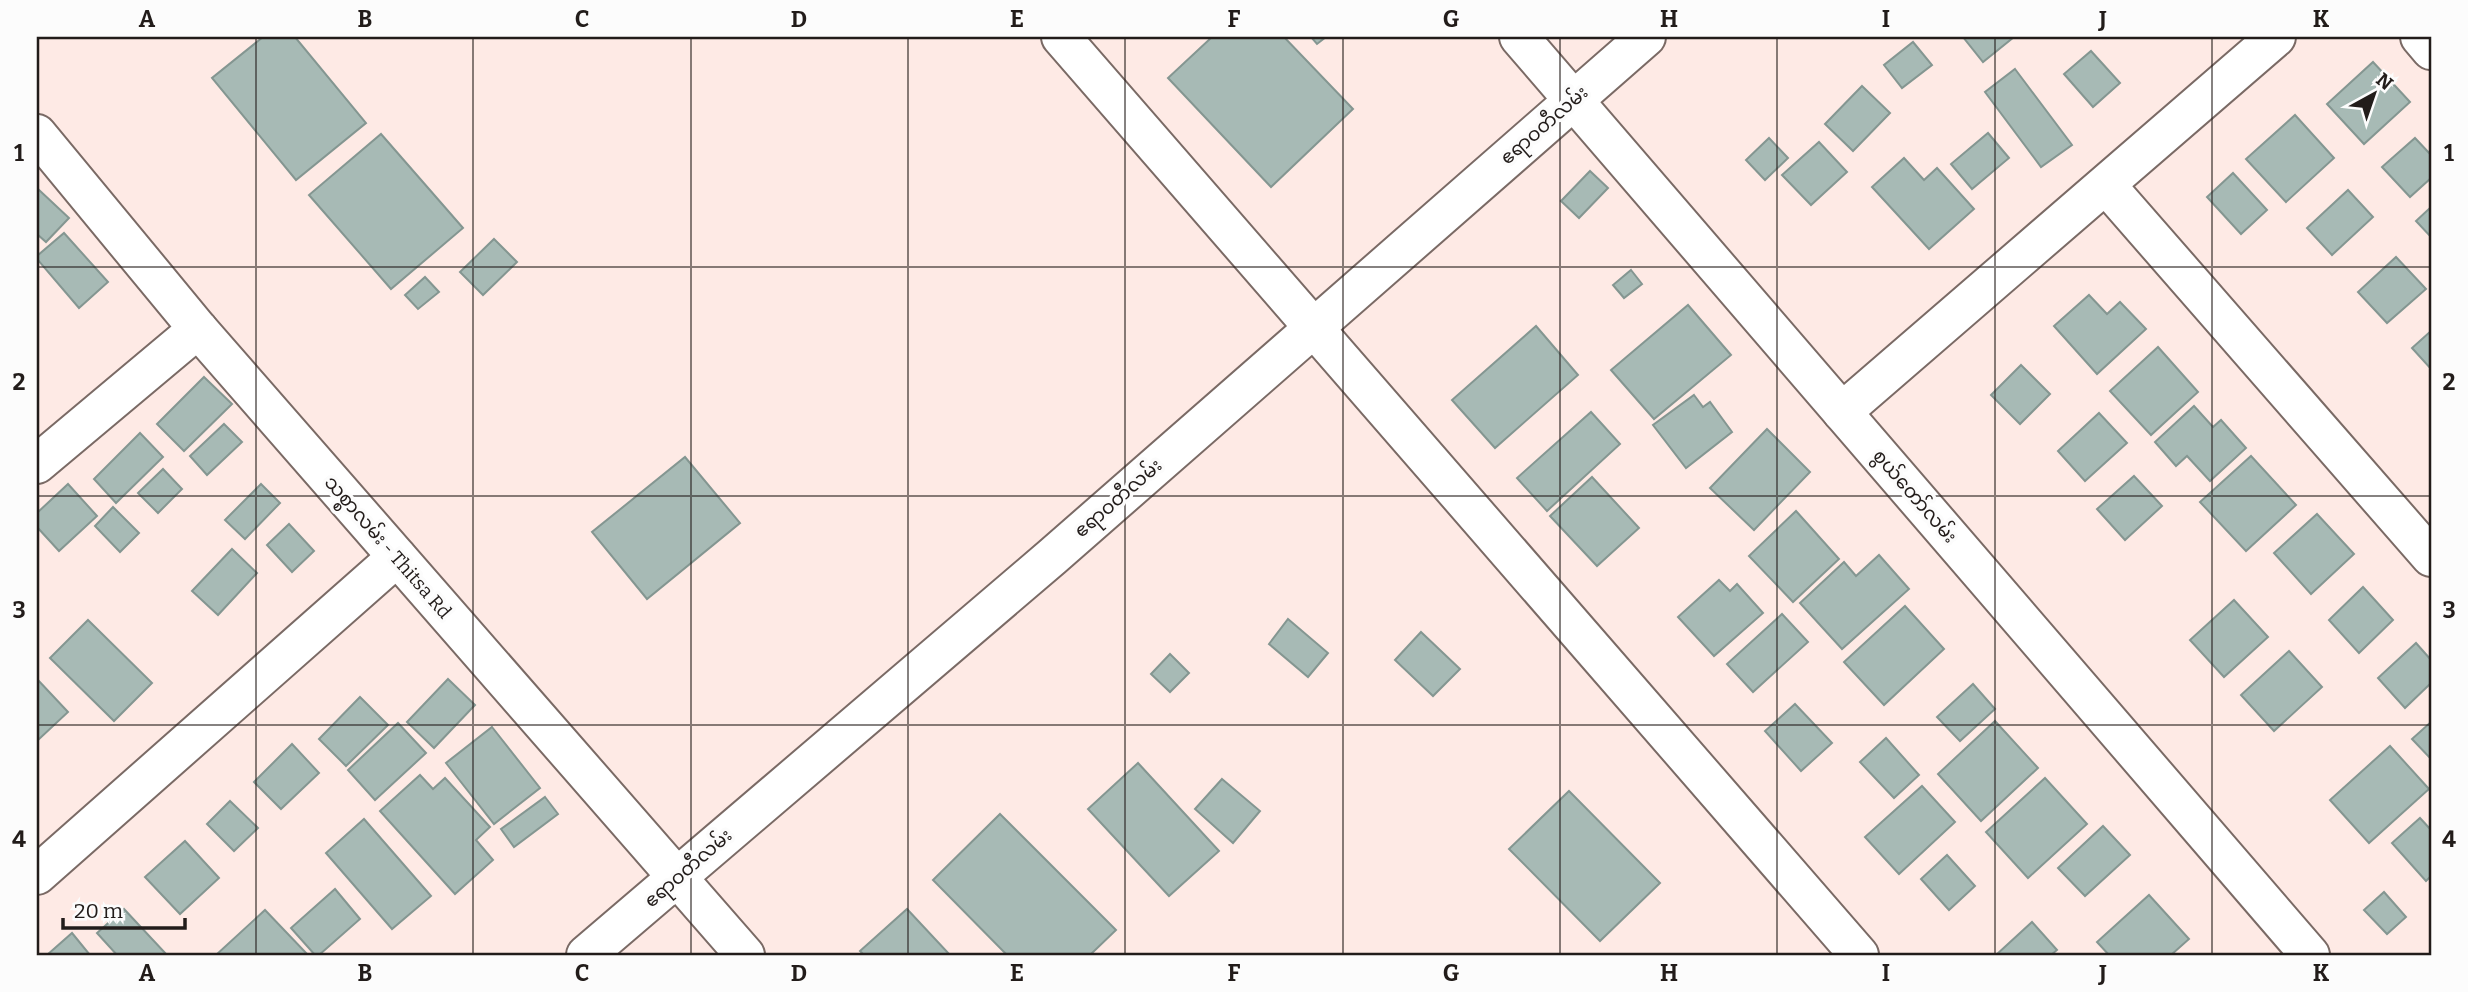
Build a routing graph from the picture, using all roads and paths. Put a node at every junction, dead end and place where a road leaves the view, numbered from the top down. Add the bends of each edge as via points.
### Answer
1 (1061, 37) edge
2 (1519, 37) edge
3 (1646, 37) edge
4 (2276, 37) edge
5 (2420, 37) edge
6 (2431, 50) edge
7 (1573, 99) junction
8 (37, 134) edge
9 (2106, 186) junction
10 (1312, 328) junction
11 (198, 329) junction
12 (1842, 412) junction
13 (37, 464) edge
14 (397, 557) junction
15 (2431, 557) edge
16 (37, 875) edge
17 (676, 877) junction
18 (586, 955) edge
19 (745, 955) edge
20 (1859, 955) edge
21 (2310, 955) edge

1 - 10 street
2 - 7 street, စွယ်တော်လမ်း
3 - 7 street, ဧရာဝတီလမ်း
4 - 9 street
5 - 6 street
7 - 10 street, ဧရာဝတီလမ်း
7 - 12 street, စွယ်တော်လမ်း
8 - 11 street, သစ္စာလမ်း - Thitsa Rd
9 - 12 street
9 - 15 street
10 - 17 street, ဧရာဝတီလမ်း
10 - 20 street
11 - 13 street
11 - 14 street, သစ္စာလမ်း - Thitsa Rd
12 - 21 street, စွယ်တော်လမ်း
14 - 16 street
14 - 17 street, သစ္စာလမ်း - Thitsa Rd
17 - 18 street, ဧရာဝတီလမ်း
17 - 19 street, သစ္စာလမ်း - Thitsa Rd

